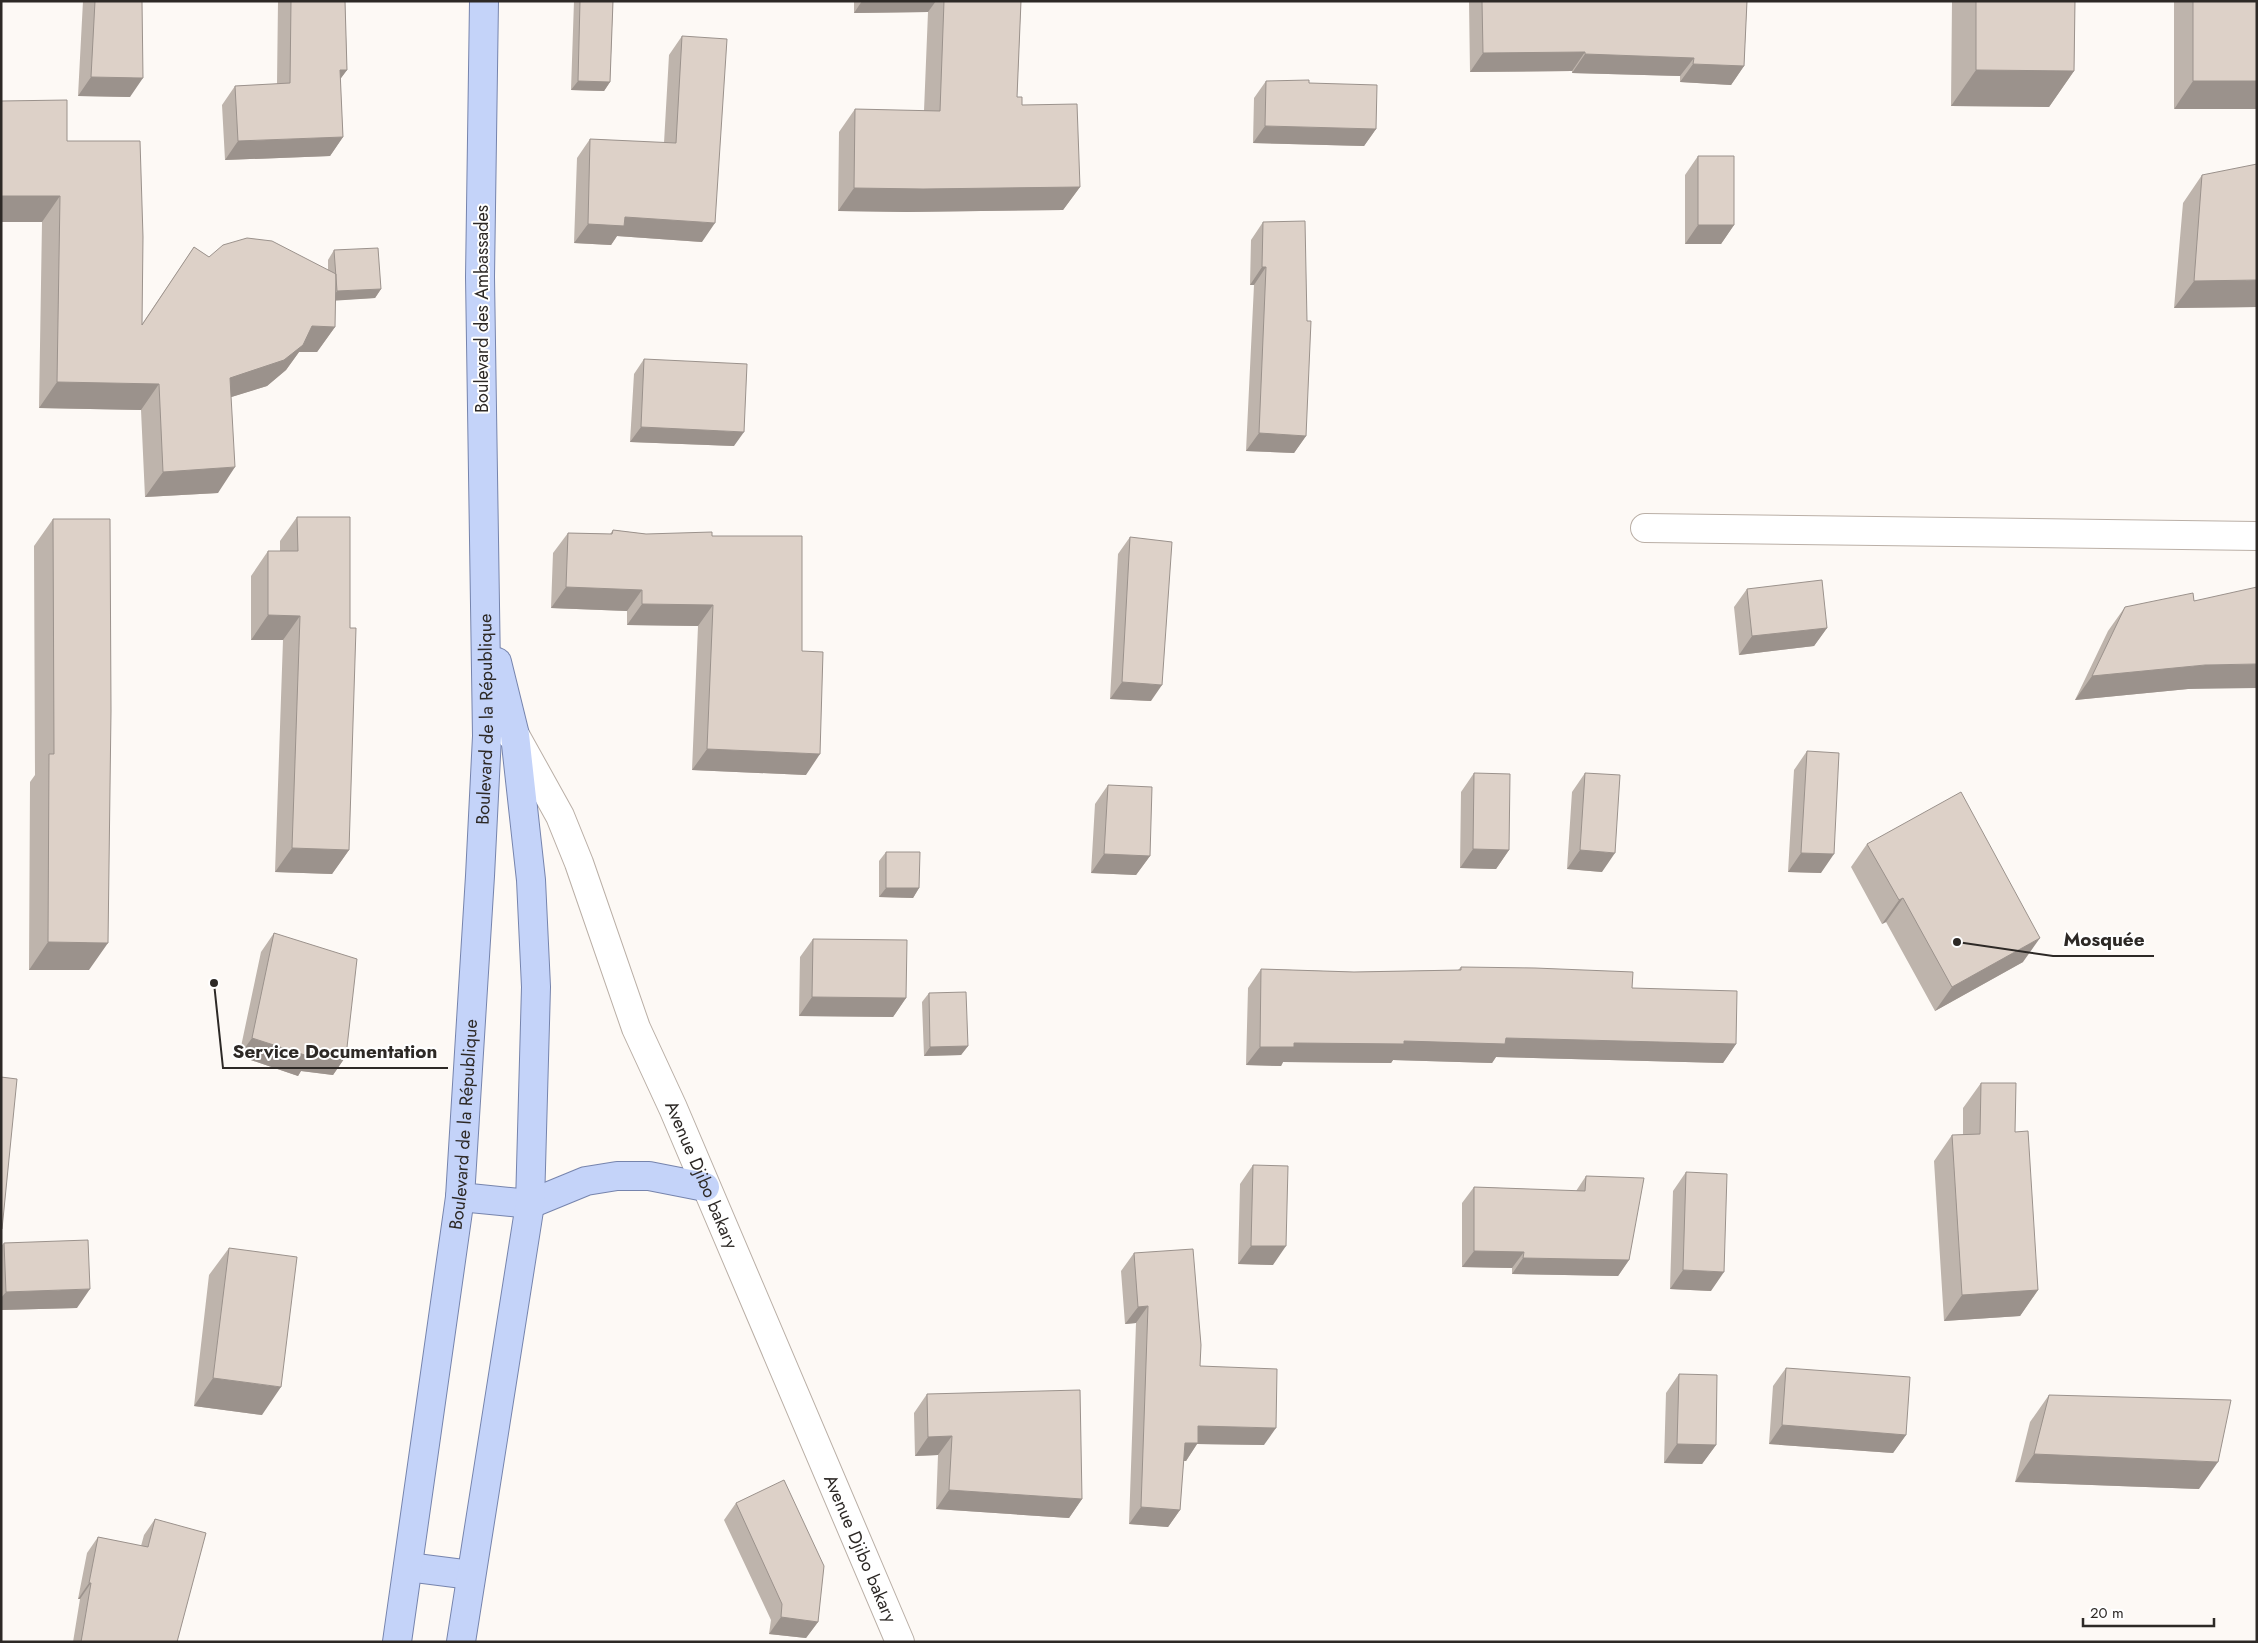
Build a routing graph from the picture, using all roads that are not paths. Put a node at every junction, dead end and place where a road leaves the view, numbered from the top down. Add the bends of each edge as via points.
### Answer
1 (484, 1) edge
2 (1645, 528) dead end
3 (2257, 536) edge
4 (485, 617) junction
5 (487, 736) junction
6 (515, 736) junction
7 (705, 1187) junction
8 (460, 1197) junction
9 (530, 1204) junction
10 (408, 1567) junction
11 (471, 1575) junction
12 (397, 1642) edge
13 (461, 1642) edge
14 (900, 1642) edge

1 - 4 main road, Boulevard des Ambassades via 480,277
2 - 3 street
4 - 5 main road, Boulevard de la République
4 - 6 main road, Boulevard de la République
5 - 6 street
5 - 8 main road, Boulevard de la République
6 - 7 street, Avenue Djibo bakary via 560,816 636,1028
6 - 9 main road, Boulevard de la République via 531,880 536,987
7 - 9 main road via 650,1176 617,1176 586,1181
7 - 14 street, Avenue Djibo bakary
8 - 9 main road
8 - 10 main road, Boulevard de la République
9 - 11 main road, Boulevard de la République
10 - 11 main road
10 - 12 main road, Boulevard de la République
11 - 13 main road, Boulevard de la République

